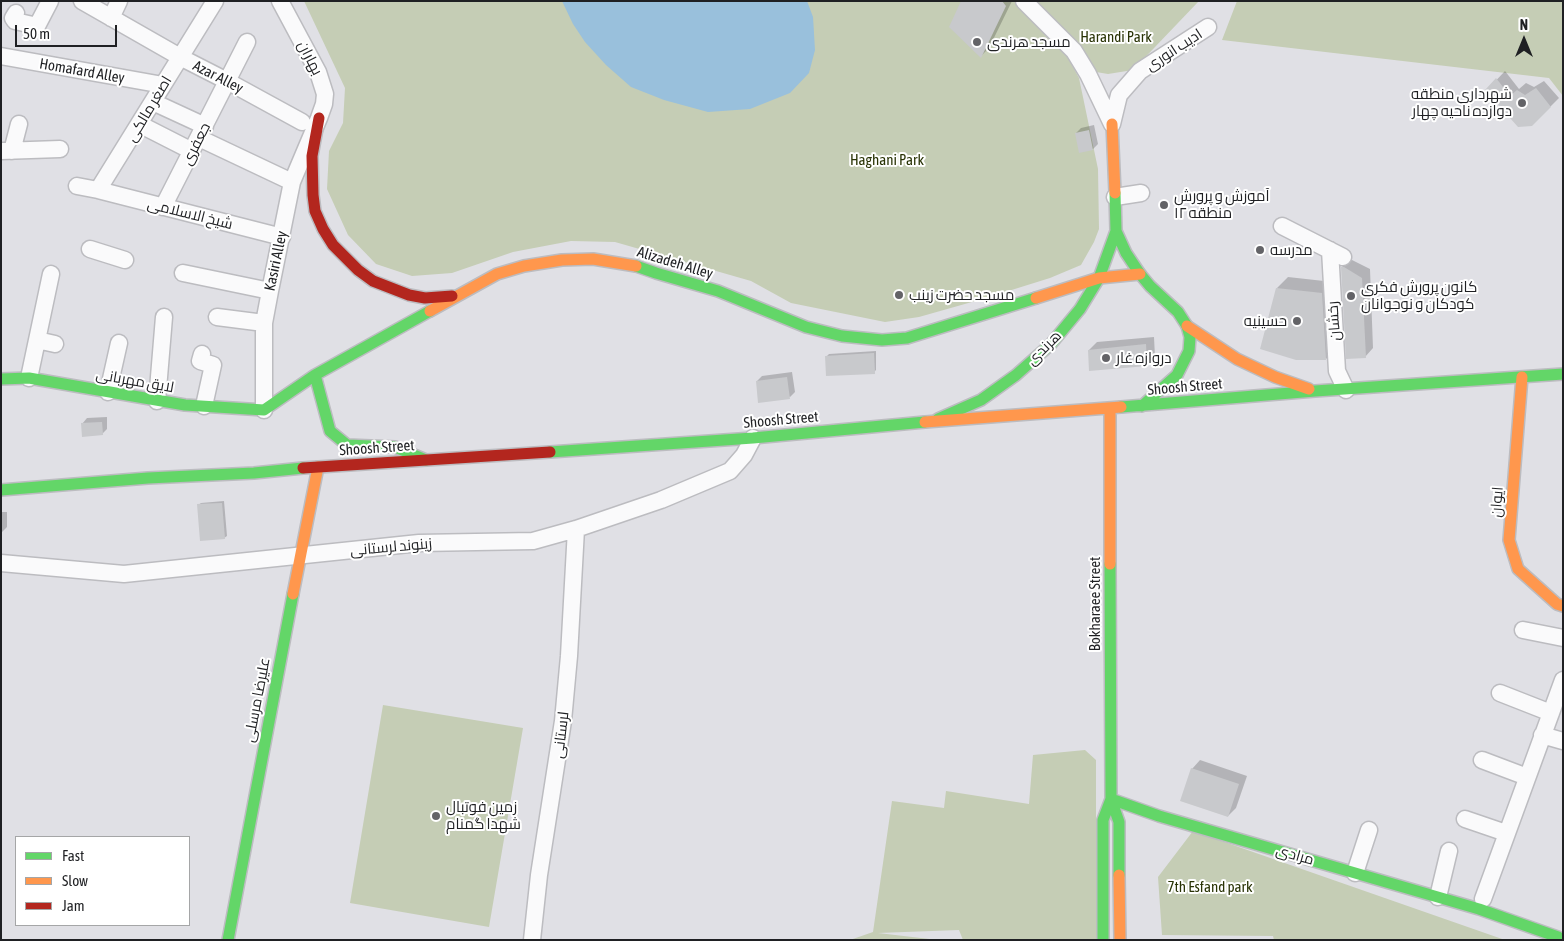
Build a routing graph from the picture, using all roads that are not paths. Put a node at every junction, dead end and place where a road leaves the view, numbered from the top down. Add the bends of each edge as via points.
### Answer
1 (50, 1) edge
2 (82, 1) edge
3 (119, 1) edge
4 (214, 1) edge
5 (280, 1) edge
6 (1024, 1) edge
7 (16, 13) dead end
8 (111, 18) junction
9 (1208, 27) dead end
10 (247, 42) dead end
11 (1, 56) edge
12 (180, 57) junction
13 (227, 81) junction
14 (163, 85) junction
15 (153, 102) junction
16 (319, 118) junction
17 (302, 122) dead end
18 (19, 124) dead end
19 (139, 124) junction
20 (1112, 124) junction
21 (198, 138) junction
22 (60, 149) dead end
23 (7, 151) edge
24 (292, 182) junction
25 (77, 186) dead end
26 (98, 190) junction
27 (1141, 193) dead end
28 (1115, 197) junction
29 (163, 207) junction
30 (1282, 226) dead end
31 (1116, 231) junction
32 (282, 237) junction
33 (90, 249) dead end
34 (126, 260) dead end
35 (183, 273) dead end
36 (51, 274) dead end
37 (1140, 274) junction
38 (1099, 278) junction
39 (270, 291) junction
40 (458, 295) junction
41 (164, 317) dead end
42 (217, 317) dead end
43 (264, 323) junction
44 (1188, 326) junction
45 (37, 340) junction
46 (119, 343) dead end
47 (56, 344) dead end
48 (202, 354) dead end
49 (1563, 374) edge
50 (315, 375) junction
51 (1522, 377) junction
52 (29, 378) junction
53 (1, 379) edge
54 (1346, 390) junction
55 (1315, 391) junction
56 (108, 392) junction
57 (158, 401) junction
58 (204, 406) junction
59 (1142, 406) junction
60 (1110, 408) junction
61 (264, 410) junction
62 (928, 423) junction
63 (753, 438) junction
64 (426, 460) junction
65 (318, 467) junction
66 (1, 490) edge
67 (576, 529) junction
68 (301, 556) junction
69 (1, 563) edge
70 (1563, 606) edge
71 (1523, 630) dead end
72 (1563, 638) edge
73 (1563, 680) edge
74 (1500, 693) dead end
75 (1556, 706) edge
76 (1542, 735) junction
77 (1563, 741) edge
78 (1482, 760) dead end
79 (1527, 777) junction
80 (1111, 799) junction
81 (1465, 819) dead end
82 (1369, 830) dead end
83 (1506, 833) junction
84 (1449, 851) dead end
85 (1355, 873) junction
86 (1438, 897) junction
87 (1481, 904) junction
88 (1558, 937) dead end
89 (228, 940) edge
90 (532, 940) edge
91 (1104, 940) edge
92 (1120, 940) edge

1 - 7 street via 37,26 15,21
2 - 8 street, Azar Alley
3 - 8 street
4 - 12 street, اصغر مالکی
5 - 16 street, بهاران via 323,84 324,104
6 - 20 street, هرندی via 1074,52
8 - 12 street, Azar Alley
9 - 20 street, ادیب انوری via 1140,71 1119,95
10 - 13 street, جعفری
11 - 14 street, Homafard Alley
12 - 13 street, Azar Alley
12 - 14 street, اصغر مالکی
13 - 17 street, Azar Alley
13 - 21 street, جعفری
14 - 15 street, اصغر مالکی
15 - 19 street, اصغر مالکی
15 - 21 street
16 - 24 street, Kasiri Alley
16 - 40 street via 312,156 313,195 315,211 333,245 358,270 393,289 425,298
18 - 23 street
19 - 21 street
19 - 26 street, اصغر مالکی
20 - 28 street, هرندی
21 - 24 street
21 - 29 street, جعفری
22 - 23 street
24 - 32 street, Kasiri Alley
25 - 26 street, شیخ الاسلامی
26 - 29 street, شیخ الاسلامی
27 - 28 street
28 - 31 street, هرندی
29 - 32 street, شیخ الاسلامی
30 - 54 street, رخشان via 1336,254 1337,372
31 - 37 street, هرندی
31 - 38 street, هرندی
32 - 39 street, Kasiri Alley
33 - 34 street
35 - 39 street
36 - 45 street
37 - 38 street, Alizadeh Alley
37 - 44 street, هرندی
38 - 40 street, Alizadeh Alley via 894,340 870,340 806,328 718,291 638,266 593,259 524,266 496,274
38 - 62 street, هرندی via 1080,309 1051,344 1016,375 981,400
39 - 43 street, Kasiri Alley
40 - 50 street, Alizadeh Alley
41 - 57 street
42 - 43 street
43 - 61 street, Kasiri Alley
44 - 55 street, هرندی via 1237,359
44 - 59 street via 1189,351 1177,375
45 - 47 street
45 - 52 street
46 - 56 street
48 - 58 street via 200,361 213,365
49 - 51 street, Shoosh Street
50 - 61 street, Alizadeh Alley
50 - 64 street via 330,431 347,445 395,447
51 - 54 street, Shoosh Street
51 - 70 street, ایوان via 1509,540 1518,570
52 - 53 street, لایق مهربانی
52 - 56 street, لایق مهربانی
54 - 55 street, Shoosh Street
55 - 59 street, Shoosh Street
56 - 57 street, لایق مهربانی
57 - 58 street, لایق مهربانی
58 - 61 street, لایق مهربانی
59 - 60 street, Shoosh Street
60 - 62 street, Shoosh Street
60 - 80 street, Bokharaee Street
62 - 63 street, Shoosh Street
63 - 64 street, Shoosh Street
63 - 67 street, زینوند لرستانی via 744,455 730,470 661,500
64 - 65 street, Shoosh Street
65 - 66 street, Shoosh Street
65 - 68 street, علیرضا مرسلی
67 - 68 street, زینوند لرستانی via 533,541 419,543
67 - 90 street, لرستانی via 563,721
68 - 69 street, زینوند لرستانی via 124,574
68 - 89 street, علیرضا مرسلی
71 - 72 street
73 - 75 street
74 - 75 street
75 - 76 street
76 - 77 street
76 - 79 street
78 - 79 street
79 - 83 street
80 - 85 street, مرادی
80 - 91 street, Bokharaee Street via 1102,820
80 - 92 street, Bokharaee Street via 1119,822
81 - 83 street
82 - 85 street
83 - 87 street
84 - 86 street
85 - 86 street, مرادی
86 - 87 street, مرادی
87 - 88 street, مرادی

